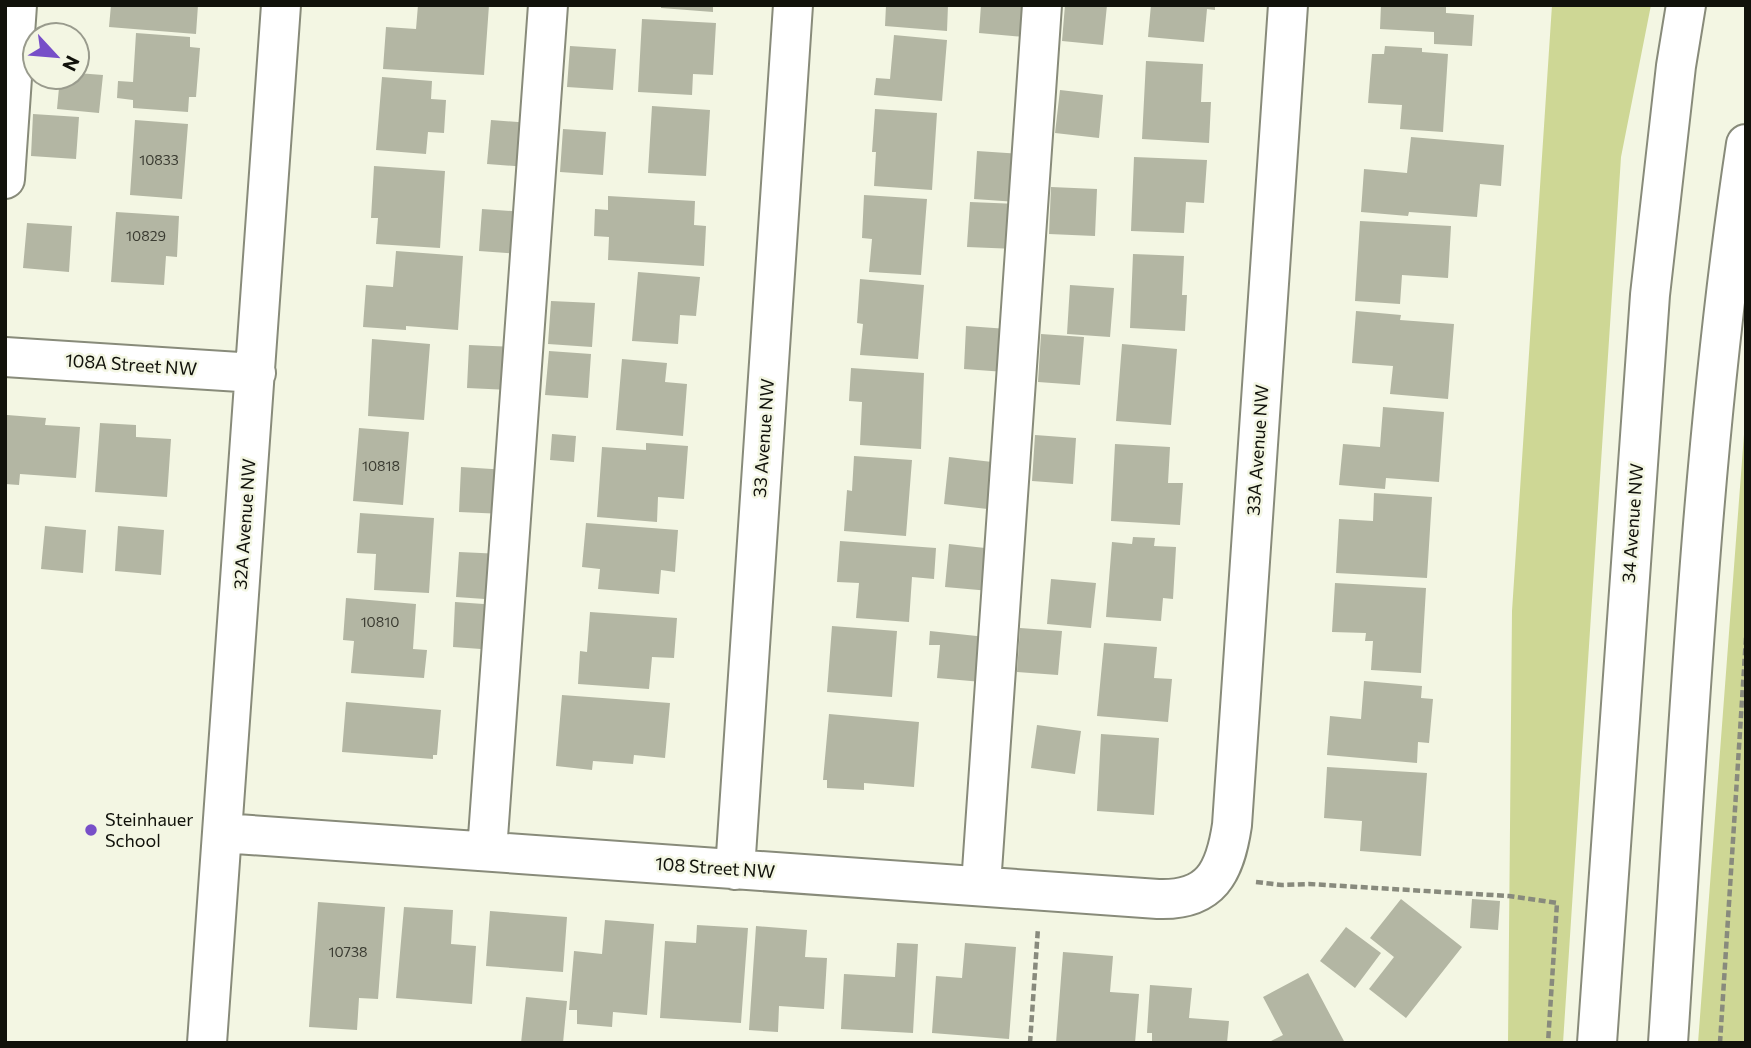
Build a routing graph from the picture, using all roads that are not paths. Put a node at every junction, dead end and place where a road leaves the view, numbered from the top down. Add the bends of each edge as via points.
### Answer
1 (17, 5) edge
2 (281, 5) edge
3 (548, 5) edge
4 (793, 5) edge
5 (1042, 5) edge
6 (1288, 5) edge
7 (1686, 5) edge
8 (1746, 144) edge
9 (5, 179) edge
10 (5, 357) edge
11 (256, 373) junction
12 (222, 833) junction
13 (487, 852) junction
14 (735, 870) junction
15 (1211, 882) joint
16 (981, 885) junction
17 (207, 1043) edge
18 (1597, 1043) edge
19 (1668, 1043) edge

1 - 9 street
2 - 11 street, 32A Avenue NW
3 - 13 street
4 - 14 street, 33 Avenue NW
5 - 16 street
6 - 15 street, 33A Avenue NW via 1233,825 1228,850
7 - 18 street, 34 Avenue NW via 1650,295
8 - 19 street via 1708,464
10 - 11 street, 108A Street NW
11 - 12 street, 32A Avenue NW
12 - 13 street, 108 Street NW
12 - 17 street, 32A Avenue NW
13 - 14 street, 108 Street NW
14 - 16 street, 108 Street NW
15 - 16 street, 108 Street NW via 1191,896 1175,900

